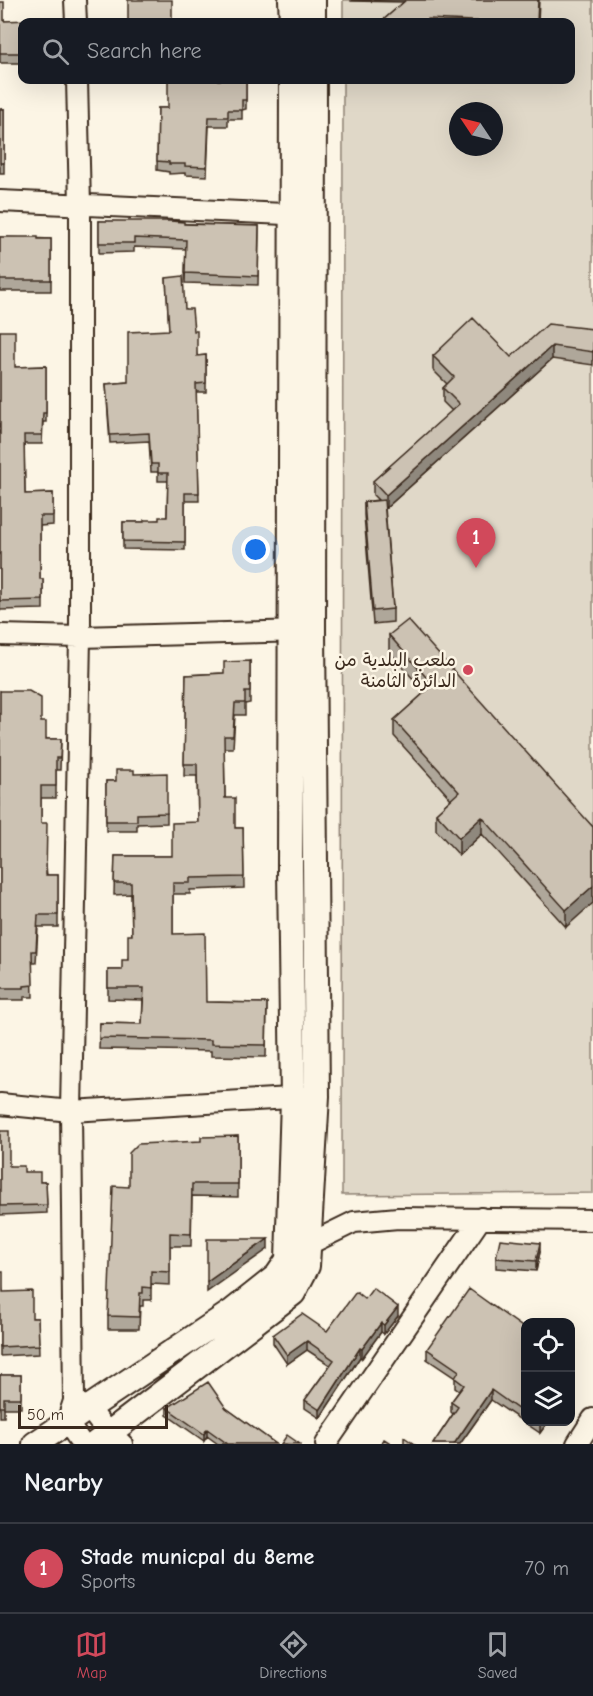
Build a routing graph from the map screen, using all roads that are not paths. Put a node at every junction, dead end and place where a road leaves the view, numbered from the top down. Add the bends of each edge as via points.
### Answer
1 (75, 0) edge
2 (291, 0) edge
3 (313, 0) edge
4 (76, 18) edge
5 (292, 18) edge
6 (313, 18) edge
7 (77, 84) edge
8 (292, 84) edge
9 (314, 84) edge
10 (0, 201) edge
11 (80, 205) junction
12 (303, 215) junction
13 (303, 631) junction
14 (0, 635) edge
15 (80, 637) junction
16 (317, 1096) junction
17 (293, 1099) junction
18 (0, 1104) edge
19 (71, 1111) junction
20 (481, 1218) junction
21 (593, 1220) edge
22 (309, 1245) junction
23 (77, 1410) junction
24 (593, 1419) edge
25 (109, 1441) edge
26 (35, 1444) edge
27 (82, 1444) edge
28 (326, 1444) edge
29 (577, 1444) edge

1 - 4 street
2 - 5 street
3 - 6 street
7 - 11 street
8 - 12 street
9 - 12 street
10 - 11 street
11 - 12 street
11 - 15 street
12 - 13 street
13 - 15 street
13 - 16 street
13 - 17 street via 290,870
14 - 15 street
15 - 19 street
16 - 17 street
16 - 22 street
17 - 19 street
17 - 23 street via 288,1260 277,1276 233,1311
18 - 19 street
19 - 23 street
20 - 21 street
20 - 22 street via 354,1222
20 - 28 street
22 - 25 street via 307,1266 293,1293
23 - 25 street
23 - 26 street
23 - 27 street
24 - 29 street

